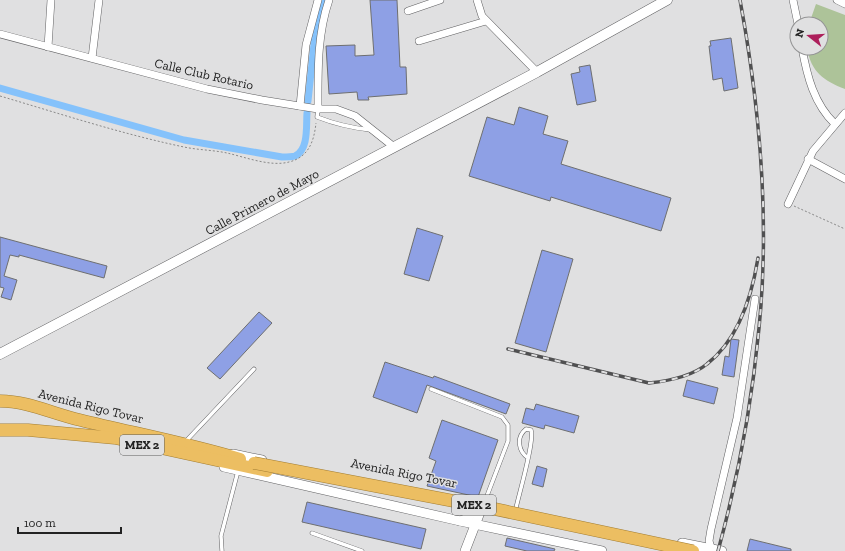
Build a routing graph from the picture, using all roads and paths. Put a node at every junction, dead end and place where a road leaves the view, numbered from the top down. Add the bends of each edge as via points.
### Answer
1 (51, 0) edge
2 (99, 0) edge
3 (318, 0) edge
4 (329, 0) edge
5 (440, 0) edge
6 (477, 0) edge
7 (668, 0) edge
8 (793, 0) edge
9 (408, 10) dead end
10 (796, 16) edge
11 (486, 21) junction
12 (0, 34) edge
13 (419, 41) dead end
14 (48, 47) junction
15 (803, 56) edge
16 (92, 58) junction
17 (537, 72) junction
18 (0, 96) edge
19 (300, 106) junction
20 (318, 109) junction
21 (844, 116) edge
22 (317, 117) junction
23 (835, 124) junction
24 (372, 130) junction
25 (394, 147) junction
26 (808, 159) junction
27 (845, 179) edge
28 (788, 204) joint
29 (845, 229) edge
30 (755, 299) dead end
31 (0, 354) edge
32 (254, 370) dead end
33 (431, 389) dead end
34 (0, 401) edge
35 (0, 430) edge
36 (185, 443) junction
37 (198, 446) junction
38 (178, 454) junction
39 (528, 458) junction
40 (238, 471) junction
41 (462, 498) junction
42 (484, 502) junction
43 (516, 508) junction
44 (460, 521) junction
45 (475, 524) junction
46 (312, 533) dead end
47 (691, 548) edge
48 (716, 550) edge
49 (222, 551) edge
50 (362, 551) edge
51 (465, 551) edge
52 (602, 551) edge
53 (652, 551) edge

1 - 14 street
2 - 16 street
3 - 19 street via 306,46
4 - 20 street via 319,44
5 - 9 street
6 - 11 street
7 - 17 main road, Calle Primero de Mayo
8 - 10 street
11 - 13 street
11 - 17 street
12 - 14 street, Calle Club Rotario
14 - 16 street, Calle Club Rotario
15 - 23 street via 806,70 822,111
16 - 19 street, Calle Club Rotario via 207,89
17 - 25 main road, Calle Primero de Mayo
18 - 22 path via 185,147 279,164 295,160 308,150 314,140
19 - 20 street, Calle Club Rotario
20 - 22 lane
20 - 24 street, Calle Club Rotario via 346,112
21 - 23 street
22 - 24 lane via 350,128
23 - 26 street
24 - 25 street, Calle Club Rotario
25 - 31 main road, Calle Primero de Mayo
26 - 27 street
26 - 28 street
28 - 29 path
30 - 48 street via 747,363 711,529 710,541
32 - 36 lane
33 - 42 lane via 502,417 508,425 508,441
34 - 36 highway, Avenida Rigo Tovar / MEX 2 via 28,404 79,420
35 - 38 highway, Avenida Rigo Tovar / MEX 2 via 91,435
36 - 37 highway, Avenida Rigo Tovar / MEX 2
37 - 41 street, Avenida Rigo Tovar
37 - 47 highway, Avenida Rigo Tovar / MEX 2, bridge via 254,463
38 - 40 street, Avenida Rigo Tovar
38 - 53 highway, Avenida Rigo Tovar / MEX 2
39 - 39 lane via 533,434 531,430 526,429 522,432 519,446
39 - 43 lane
40 - 44 street, Avenida Rigo Tovar
40 - 49 lane via 221,536
41 - 42 street, Avenida Rigo Tovar
41 - 44 street via 471,503 472,510 467,519
42 - 43 street, Avenida Rigo Tovar
42 - 45 street
43 - 47 street, Avenida Rigo Tovar
44 - 45 street, Avenida Rigo Tovar
45 - 51 street
45 - 52 street, Avenida Rigo Tovar
46 - 50 lane
47 - 48 street, Avenida Rigo Tovar

